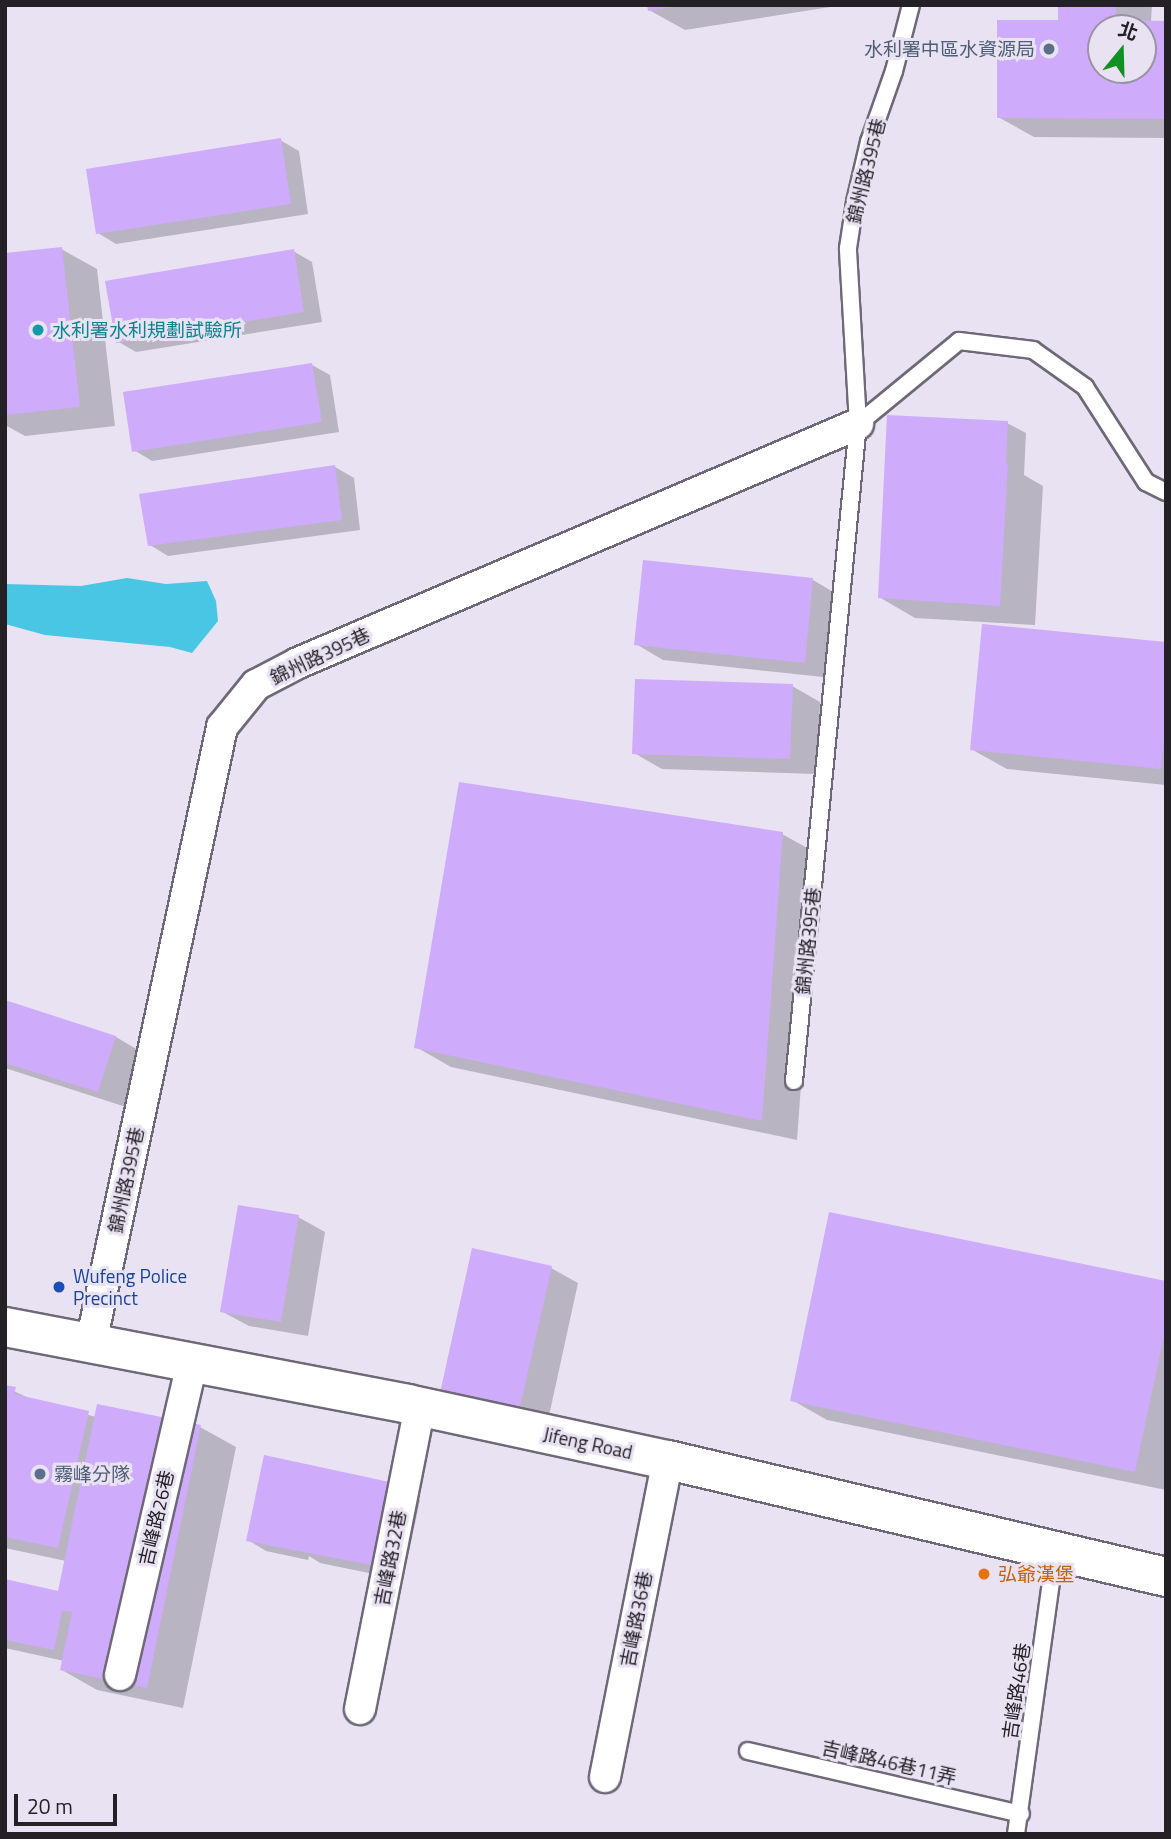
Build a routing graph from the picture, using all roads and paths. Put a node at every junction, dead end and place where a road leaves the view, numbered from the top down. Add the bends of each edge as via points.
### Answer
1 (911, 5) edge
2 (858, 424) junction
3 (1166, 492) edge
4 (794, 1081) dead end
5 (5, 1327) edge
6 (91, 1343) junction
7 (192, 1362) junction
8 (420, 1407) junction
9 (668, 1460) junction
10 (1055, 1552) junction
11 (1166, 1577) edge
12 (120, 1675) dead end
13 (360, 1709) dead end
14 (748, 1751) dead end
15 (605, 1777) dead end
16 (1021, 1814) junction
17 (1016, 1834) edge

1 - 2 lane, 錦州路395巷 via 869,142 848,248
2 - 3 lane, 錦州路395巷 via 959,341 1033,351 1085,387 1146,482
2 - 4 lane, 錦州路395巷
2 - 6 street, 錦州路395巷 via 256,685 222,727
5 - 6 street, Jifeng Road
6 - 7 street, Jifeng Road
7 - 8 street, Jifeng Road
7 - 12 street, 吉峰路26巷
8 - 9 street, Jifeng Road
8 - 13 street, 吉峰路32巷
9 - 10 street, Jifeng Road
9 - 15 street, 吉峰路36巷
10 - 11 street, Jifeng Road
10 - 16 lane, 吉峰路46巷
14 - 16 lane, 吉峰路46巷11弄
16 - 17 lane, 吉峰路46巷

